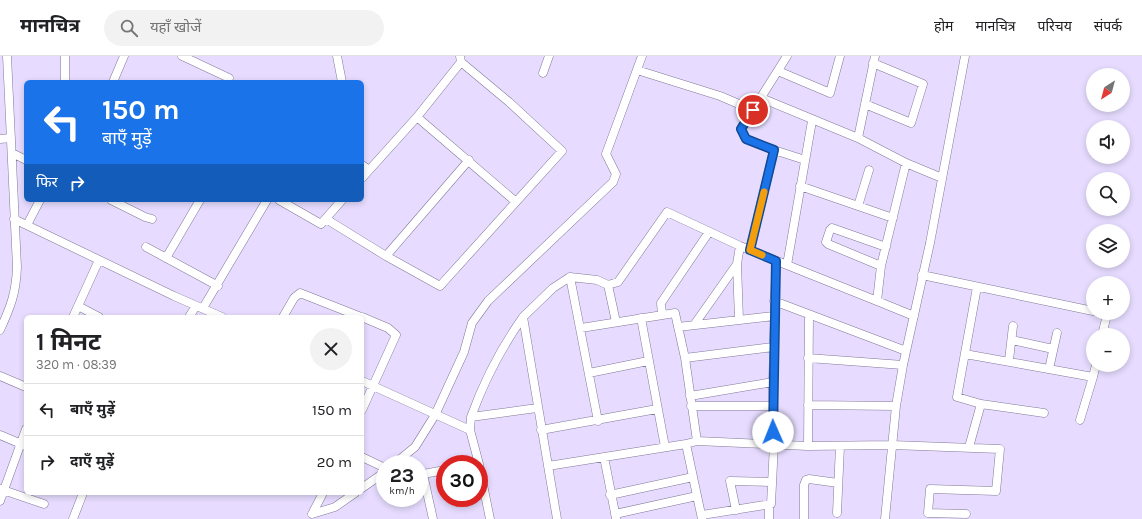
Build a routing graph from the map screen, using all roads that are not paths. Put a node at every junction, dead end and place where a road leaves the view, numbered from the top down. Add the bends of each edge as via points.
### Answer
1 (7, 56) edge
2 (65, 56) edge
3 (124, 56) edge
4 (182, 56) edge
5 (337, 56) edge
6 (549, 56) edge
7 (642, 56) edge
8 (787, 56) edge
9 (840, 56) edge
10 (964, 57) edge
11 (460, 59) edge
12 (874, 59) edge
13 (637, 70) junction
14 (778, 71) junction
15 (543, 73) dead end
16 (229, 78) dead end
17 (65, 80) edge
18 (114, 80) edge
19 (342, 80) edge
20 (761, 98) junction
21 (865, 104) junction
22 (753, 110) junction
23 (417, 117) junction
24 (812, 121) junction
25 (10, 138) junction
26 (858, 138) junction
27 (0, 139) edge
28 (774, 150) junction
29 (12, 153) junction
30 (24, 159) edge
31 (469, 160) junction
32 (805, 160) junction
33 (906, 163) junction
34 (364, 166) edge
35 (370, 170) junction
36 (869, 170) dead end
37 (364, 176) edge
38 (942, 178) junction
39 (800, 186) junction
40 (39, 202) edge
41 (115, 202) edge
42 (199, 202) edge
43 (267, 202) edge
44 (282, 202) edge
45 (340, 202) edge
46 (516, 202) junction
47 (858, 206) junction
48 (326, 218) junction
49 (893, 218) junction
50 (14, 219) junction
51 (152, 219) dead end
52 (27, 225) junction
53 (709, 232) junction
54 (740, 246) junction
55 (146, 247) dead end
56 (886, 247) junction
57 (750, 250) junction
58 (386, 256) junction
59 (166, 258) junction
60 (99, 260) junction
61 (776, 261) junction
62 (738, 264) junction
63 (787, 265) junction
64 (881, 266) junction
65 (922, 275) junction
66 (570, 277) junction
67 (608, 285) junction
68 (218, 286) junction
69 (978, 287) junction
70 (774, 301) junction
71 (877, 301) junction
72 (78, 306) junction
73 (200, 307) junction
74 (1086, 310) edge
75 (809, 314) junction
76 (74, 315) edge
77 (96, 315) edge
78 (191, 315) edge
79 (218, 315) edge
80 (284, 315) edge
81 (356, 315) edge
82 (662, 315) junction
83 (774, 316) junction
84 (914, 316) junction
85 (523, 317) junction
86 (364, 318) edge
87 (641, 318) junction
88 (739, 320) junction
89 (616, 322) junction
90 (694, 325) junction
91 (1013, 326) dead end
92 (678, 327) junction
93 (581, 328) junction
94 (0, 330) edge
95 (1057, 333) dead end
96 (1012, 340) junction
97 (774, 348) junction
98 (1053, 349) junction
99 (906, 351) junction
100 (965, 354) junction
101 (685, 358) junction
102 (808, 358) junction
103 (1009, 360) junction
104 (648, 361) junction
105 (902, 365) junction
106 (1049, 369) junction
107 (1094, 372) edge
108 (589, 373) junction
109 (0, 376) edge
110 (1093, 377) junction
111 (364, 382) edge
112 (773, 382) junction
113 (24, 386) edge
114 (372, 386) junction
115 (690, 396) junction
116 (981, 404) junction
117 (364, 405) edge
118 (808, 405) junction
119 (691, 406) junction
120 (773, 406) junction
121 (896, 406) junction
122 (537, 408) junction
123 (657, 409) junction
124 (1044, 413) dead end
125 (437, 416) junction
126 (471, 417) junction
127 (1080, 420) dead end
128 (598, 421) junction
129 (470, 430) junction
130 (542, 430) junction
131 (0, 435) edge
132 (697, 441) junction
133 (686, 444) junction
134 (774, 444) junction
135 (23, 445) edge
136 (892, 445) junction
137 (808, 446) junction
138 (840, 446) junction
139 (970, 447) junction
140 (665, 448) junction
141 (405, 455) edge
142 (476, 455) edge
143 (604, 457) junction
144 (364, 458) edge
145 (376, 464) edge
146 (548, 466) junction
147 (436, 472) edge
148 (693, 477) junction
149 (376, 478) edge
150 (772, 482) junction
151 (838, 483) junction
152 (364, 487) edge
153 (2, 490) edge
154 (82, 495) edge
155 (322, 495) edge
156 (352, 495) edge
157 (610, 495) junction
158 (697, 496) junction
159 (0, 500) edge
160 (44, 504) dead end
161 (769, 506) junction
162 (488, 507) edge
163 (736, 510) junction
164 (837, 514) dead end
165 (966, 514) dead end
166 (615, 516) edge
167 (702, 517) edge
168 (73, 519) edge
169 (433, 519) edge
170 (490, 519) edge
171 (557, 519) edge
172 (769, 519) edge
173 (804, 519) edge
174 (884, 519) edge

1 - 25 street
2 - 17 street
3 - 18 street
4 - 16 street
5 - 19 street
6 - 15 street
7 - 13 street
8 - 14 street
9 - 14 street via 830,93
10 - 38 street
11 - 23 street
11 - 46 street via 562,151
12 - 21 street
12 - 21 street via 923,84 911,123
13 - 22 street
13 - 125 street via 606,154 616,174 613,182 488,302 472,323 464,352
14 - 20 street
20 - 22 street
20 - 24 street
21 - 26 street
22 - 28 street via 741,129 746,139
23 - 31 street
23 - 35 street
24 - 26 street
24 - 32 street
25 - 27 street
25 - 29 street
26 - 33 street
28 - 32 street
28 - 57 street
29 - 30 street
29 - 50 street
31 - 46 street
31 - 58 street
32 - 39 street
33 - 38 street
33 - 49 street
34 - 35 street
35 - 37 street
36 - 47 street
38 - 65 street
39 - 47 street
39 - 63 street
40 - 52 street
41 - 51 street
42 - 59 street
43 - 68 street
44 - 48 street via 321,224
45 - 48 street
46 - 58 street via 440,286
47 - 49 street
48 - 58 street
49 - 56 street
50 - 52 street
50 - 94 street via 16,287
52 - 60 street
53 - 54 street
53 - 67 street via 667,212 618,282
53 - 82 street via 661,303
54 - 57 street
54 - 62 street
55 - 59 street
56 - 64 street
56 - 64 street via 832,228 826,242
57 - 61 street
59 - 68 street
60 - 72 street
60 - 73 street
61 - 63 street
61 - 70 street
62 - 88 street
62 - 90 street
63 - 71 street
64 - 71 street
65 - 69 street
65 - 84 street
66 - 67 street via 597,280
66 - 85 street via 553,288
66 - 93 street
67 - 89 street
68 - 73 street
69 - 74 street
69 - 100 street
70 - 75 street
70 - 83 street
71 - 84 street
72 - 76 street
72 - 77 street
73 - 78 street
73 - 79 street
75 - 99 street
75 - 102 street
80 - 81 street via 300,293
82 - 87 street
82 - 92 street via 675,313
83 - 88 street
83 - 97 street
84 - 99 street
85 - 122 street
85 - 126 street via 494,363
86 - 114 street via 388,328 396,335
87 - 89 street
87 - 104 street
88 - 90 street
89 - 93 street
90 - 92 street
91 - 96 street
92 - 101 street
93 - 108 street
95 - 98 street
96 - 98 street
96 - 103 street
97 - 101 street
97 - 112 street
98 - 106 street
99 - 105 street
100 - 103 street
100 - 116 street via 957,397
101 - 115 street
102 - 105 street
102 - 118 street
103 - 106 street
104 - 108 street
104 - 123 street
105 - 121 street
106 - 110 street
107 - 110 street
108 - 128 street
109 - 113 street
110 - 127 street
111 - 114 street
112 - 115 street
112 - 120 street
114 - 117 street
114 - 125 street
115 - 119 street
116 - 124 street
116 - 139 street
118 - 121 street
118 - 137 street
119 - 120 street
119 - 132 street
120 - 134 street
121 - 136 street
122 - 126 street
122 - 130 street
123 - 128 street
123 - 140 street
125 - 129 street
125 - 141 street via 414,447
126 - 129 street
128 - 130 street
129 - 142 street
130 - 146 street
131 - 135 street
132 - 133 street
132 - 134 street
133 - 140 street
133 - 148 street
134 - 137 street
134 - 150 street
135 - 153 street
136 - 138 street
136 - 139 street
136 - 174 street
137 - 138 street
138 - 151 street
139 - 165 street via 1000,449 996,491 930,489 928,513
140 - 143 street
143 - 146 street
143 - 157 street
144 - 145 street
146 - 171 street
147 - 169 street via 423,474
148 - 157 street
148 - 158 street
149 - 152 street
150 - 161 street
150 - 163 street via 730,481
151 - 164 street
151 - 173 street via 806,480
153 - 159 street
153 - 160 street
154 - 168 street
155 - 156 street via 312,514 335,507
157 - 166 street
158 - 166 street
158 - 167 street
161 - 163 street
161 - 172 street
162 - 170 street
163 - 167 street

